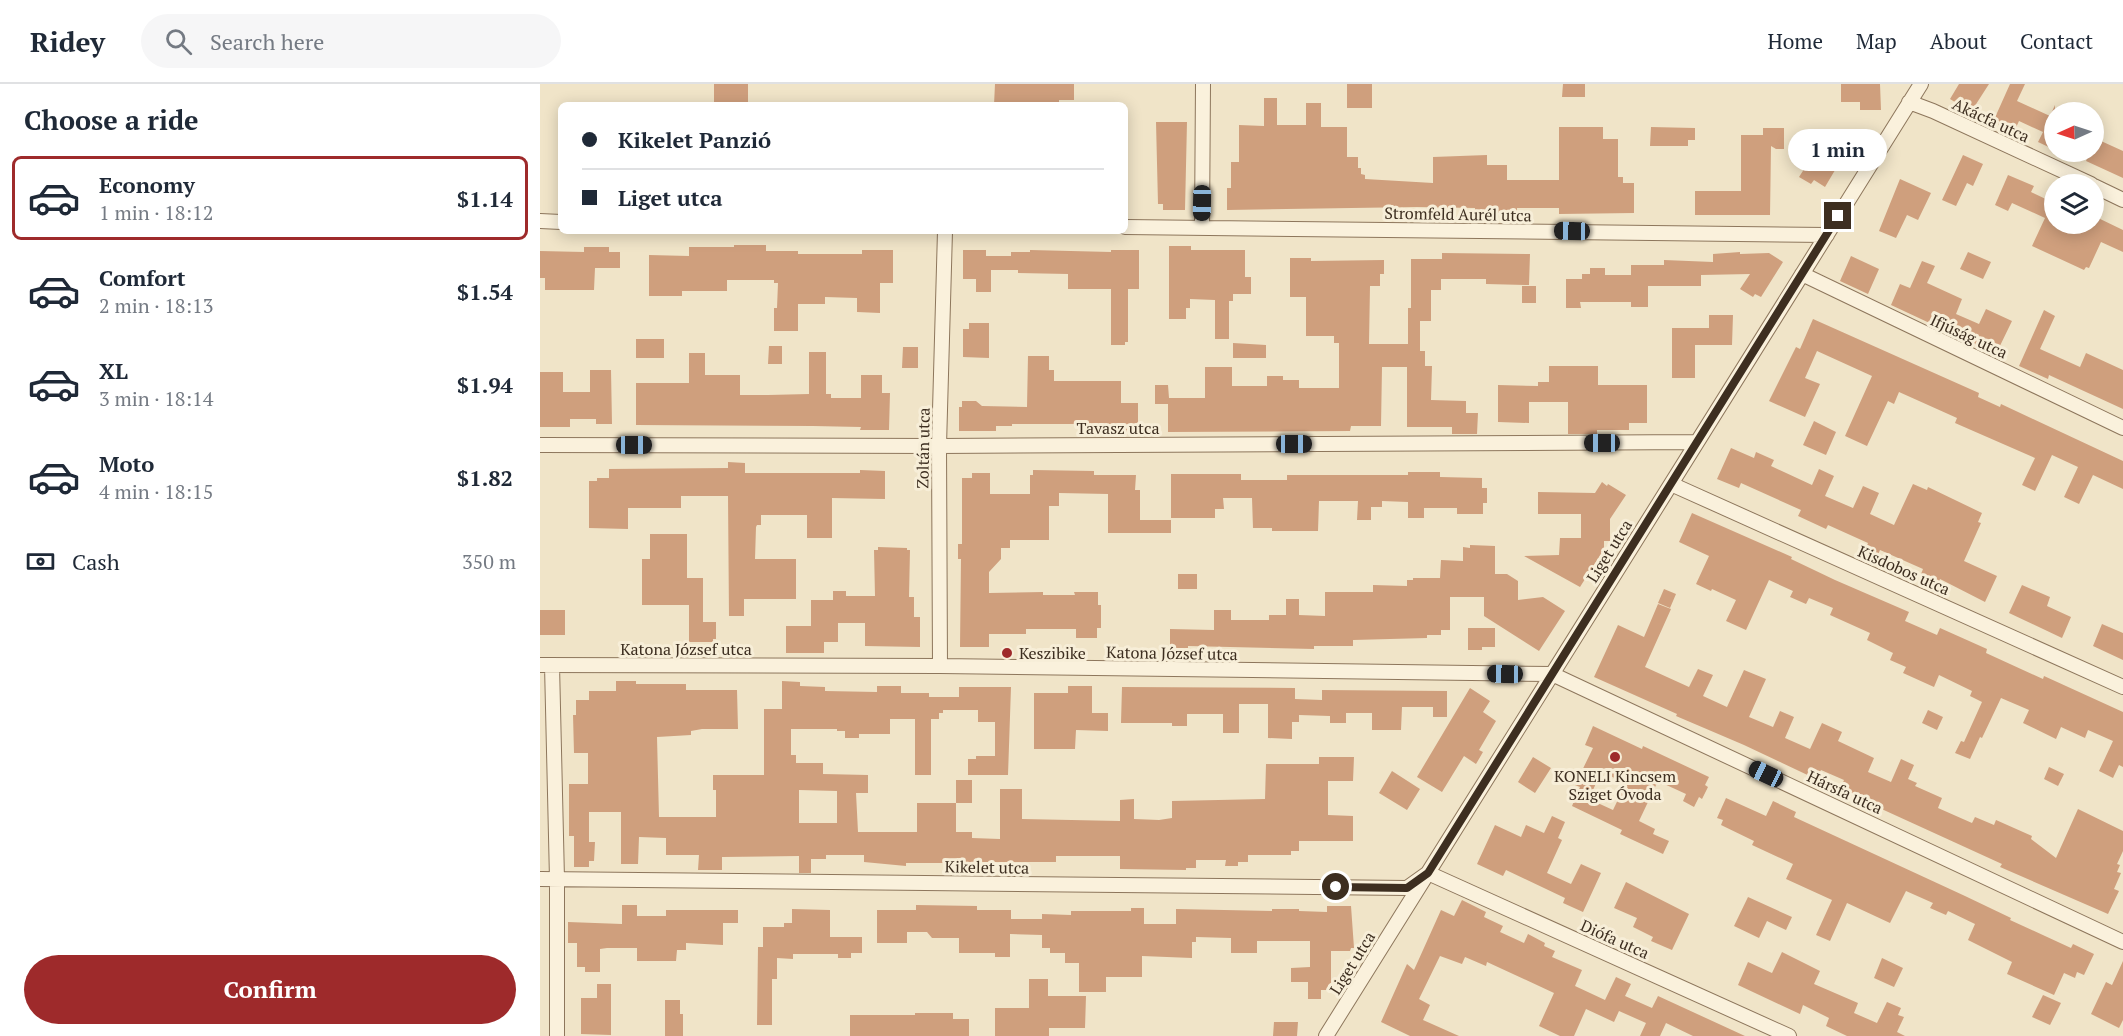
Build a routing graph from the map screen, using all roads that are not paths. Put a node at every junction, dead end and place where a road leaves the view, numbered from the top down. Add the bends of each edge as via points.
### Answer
1 (1203, 84) edge
2 (1921, 84) edge
3 (1909, 102) junction
4 (2068, 174) edge
5 (2104, 191) edge
6 (2123, 200) edge
7 (540, 221) edge
8 (558, 222) edge
9 (1128, 227) edge
10 (1202, 227) junction
11 (945, 234) edge
12 (1827, 235) junction
13 (1802, 274) junction
14 (2123, 428) edge
15 (1697, 442) junction
16 (540, 445) edge
17 (939, 446) junction
18 (1671, 484) junction
19 (546, 665) edge
20 (940, 666) junction
21 (1552, 674) junction
22 (2123, 687) edge
23 (1428, 873) junction
24 (540, 879) edge
25 (557, 879) junction
26 (2123, 942) edge
27 (557, 1036) edge
28 (1326, 1036) edge
29 (1789, 1036) edge

1 - 10 street
2 - 3 street, Liget utca
3 - 4 street, Akácfa utca
3 - 12 street, Liget utca
5 - 6 street, Akácfa utca
7 - 8 street
9 - 10 street, Stromfeld Aurél utca
10 - 12 street, Stromfeld Aurél utca
11 - 17 street, Zoltán utca
12 - 13 street, Liget utca
13 - 14 street, Ifjúság utca
13 - 15 street, Liget utca
15 - 17 street, Tavasz utca
15 - 18 street, Liget utca
16 - 17 street, Tavasz utca
17 - 20 street, Zoltán utca
18 - 21 street, Liget utca
18 - 22 street, Kisdobos utca
19 - 20 street, Katona József utca
19 - 25 street
20 - 21 street, Katona József utca
21 - 23 street, Liget utca
21 - 26 street, Hársfa utca
23 - 25 street, Kikelet utca via 1407,888
23 - 28 street, Liget utca
23 - 29 street, Diófa utca
24 - 25 street, Kikelet utca
25 - 27 street

